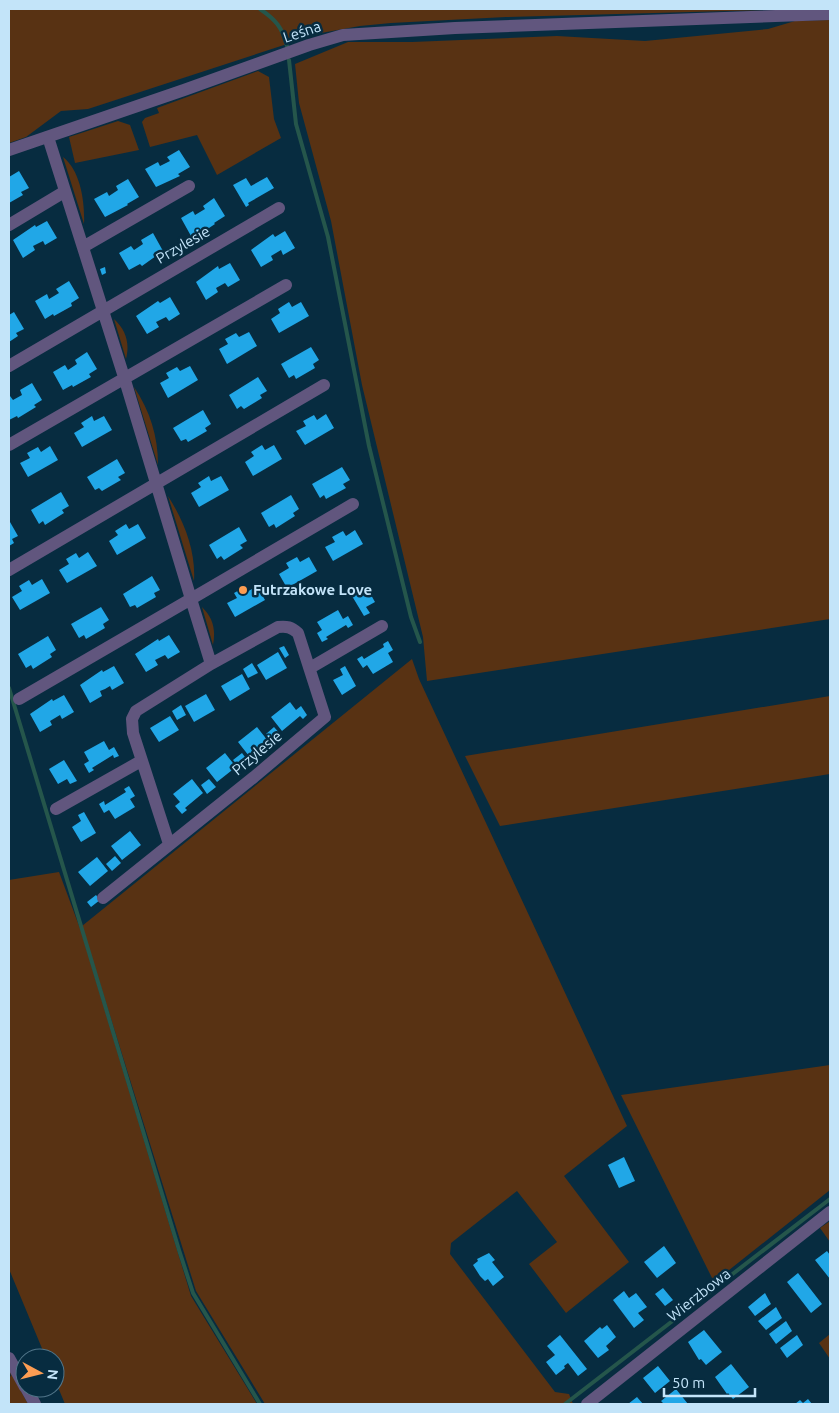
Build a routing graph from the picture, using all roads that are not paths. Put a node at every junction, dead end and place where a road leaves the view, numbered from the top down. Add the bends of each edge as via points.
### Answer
1 (830, 14) edge
2 (48, 137) junction
3 (9, 150) edge
4 (189, 186) dead end
5 (64, 192) junction
6 (279, 208) dead end
7 (9, 225) edge
8 (82, 247) junction
9 (286, 285) dead end
10 (103, 310) junction
11 (9, 366) edge
12 (124, 377) junction
13 (324, 385) dead end
14 (9, 445) edge
15 (156, 484) junction
16 (352, 504) dead end
17 (9, 570) edge
18 (190, 599) junction
19 (382, 626) dead end
20 (211, 664) junction
21 (310, 668) junction
22 (19, 699) dead end
23 (141, 761) junction
24 (56, 809) dead end
25 (169, 844) junction
26 (103, 898) dead end
27 (830, 1212) edge
28 (587, 1404) edge

1 - 2 street, Leśna via 343,35
2 - 3 street, Leśna
2 - 5 street
4 - 8 street
5 - 7 street
5 - 8 street
6 - 10 street, Przylesie
8 - 10 street
9 - 12 street
10 - 11 street, Przylesie
10 - 12 street
12 - 14 street
12 - 15 street
13 - 15 street
15 - 17 street
15 - 18 street
16 - 18 street
18 - 20 street
18 - 22 street
19 - 21 street
20 - 21 street, Przylesie via 278,627 286,626 298,633
20 - 23 street, Przylesie via 136,711 132,719 133,733
21 - 25 street, Przylesie via 325,717
23 - 24 street
23 - 25 street, Przylesie
25 - 26 street, Przylesie
27 - 28 street, Wierzbowa

